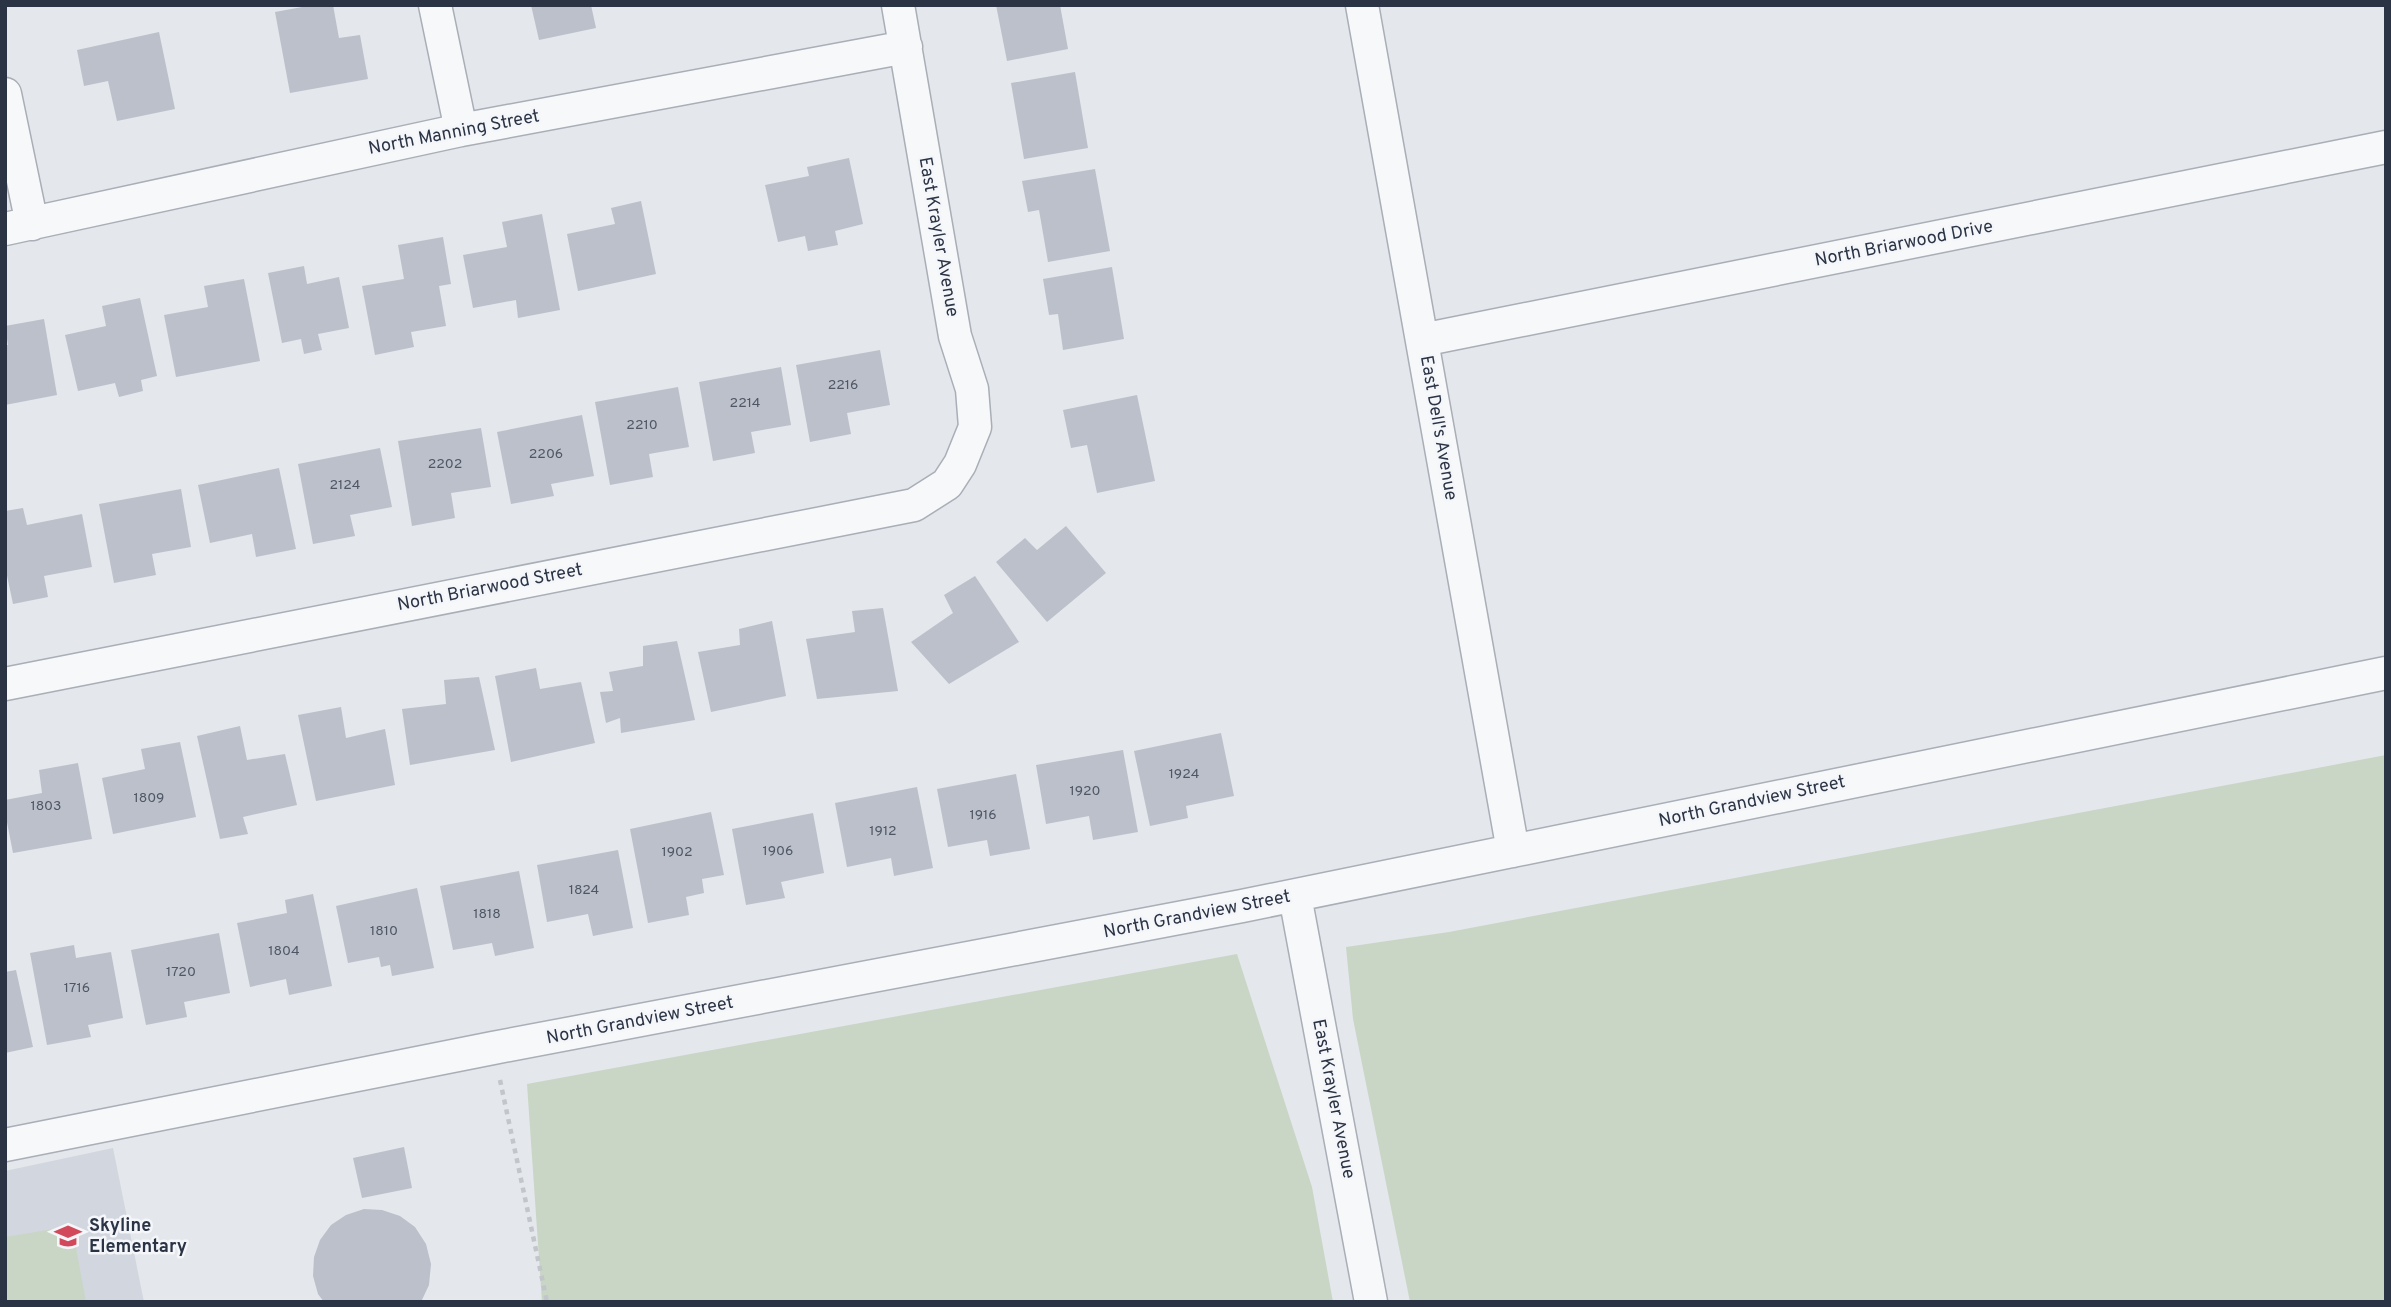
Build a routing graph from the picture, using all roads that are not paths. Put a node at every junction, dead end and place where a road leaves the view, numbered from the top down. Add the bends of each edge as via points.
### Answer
1 (435, 5) edge
2 (898, 5) edge
3 (1362, 5) edge
4 (906, 47) junction
5 (5, 94) edge
6 (461, 130) junction
7 (2386, 147) edge
8 (19, 227) edge
9 (1422, 340) junction
10 (960, 464) joint
11 (2386, 673) edge
12 (5, 684) edge
13 (1513, 851) junction
14 (1294, 896) junction
15 (5, 1145) edge
16 (1371, 1302) edge

1 - 6 street
2 - 4 street, East Krayler Avenue
3 - 9 street, East Dell's Avenue
4 - 6 street, North Manning Street
4 - 10 street, East Krayler Avenue via 955,336 972,389 975,427
5 - 8 street
6 - 8 street, North Manning Street
7 - 9 street, North Briarwood Drive
9 - 13 street, East Dell's Avenue
10 - 12 street, North Briarwood Street via 947,484 914,505
11 - 13 street, North Grandview Street
13 - 14 street, North Grandview Street
14 - 15 street, North Grandview Street
14 - 16 street, East Krayler Avenue

